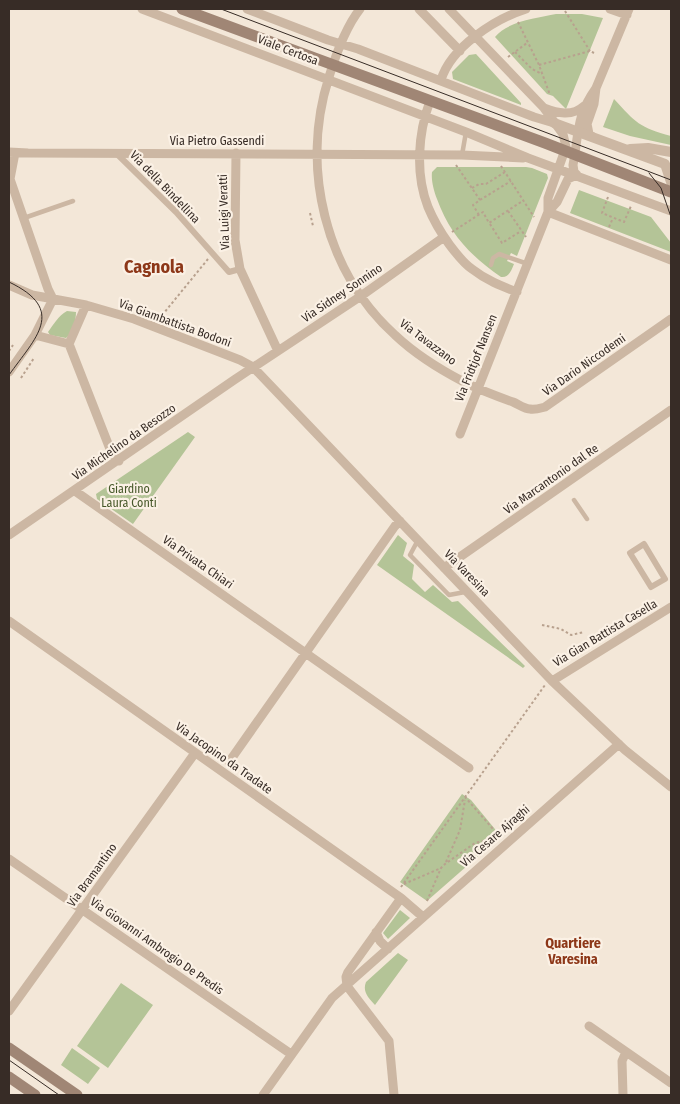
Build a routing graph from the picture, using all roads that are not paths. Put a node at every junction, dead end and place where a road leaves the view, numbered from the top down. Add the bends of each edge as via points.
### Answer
1 (142, 9) edge
2 (182, 9) edge
3 (247, 9) edge
4 (360, 9) edge
5 (419, 9) edge
6 (450, 9) edge
7 (526, 9) edge
8 (610, 9) edge
9 (628, 12) edge
10 (475, 36) junction
11 (342, 44) junction
12 (460, 51) junction
13 (333, 65) junction
14 (328, 80) junction
15 (441, 80) junction
16 (596, 88) junction
17 (430, 101) junction
18 (584, 106) junction
19 (544, 108) junction
20 (424, 117) junction
21 (554, 123) junction
22 (578, 131) junction
23 (466, 132) junction
24 (593, 137) junction
25 (627, 150) junction
26 (12, 152) edge
27 (570, 152) junction
28 (671, 152) edge
29 (236, 153) junction
30 (117, 154) junction
31 (317, 154) junction
32 (420, 156) junction
33 (462, 156) junction
34 (528, 158) junction
35 (668, 165) edge
36 (559, 169) junction
37 (578, 175) junction
38 (671, 182) edge
39 (671, 192) edge
40 (72, 202) dead end
41 (671, 211) edge
42 (548, 212) junction
43 (24, 218) junction
44 (448, 235) junction
45 (671, 260) edge
46 (528, 264) junction
47 (491, 265) dead end
48 (240, 269) junction
49 (9, 284) edge
50 (517, 292) junction
51 (361, 296) junction
52 (53, 298) junction
53 (86, 305) junction
54 (671, 319) edge
55 (35, 335) junction
56 (69, 344) junction
57 (278, 351) junction
58 (253, 368) junction
59 (9, 372) edge
60 (478, 389) junction
61 (671, 410) edge
62 (460, 434) dead end
63 (119, 461) junction
64 (75, 491) junction
65 (574, 500) dead end
66 (587, 518) dead end
67 (397, 524) junction
68 (9, 535) edge
69 (418, 540) junction
70 (644, 544) joint
71 (444, 568) junction
72 (466, 591) junction
73 (671, 608) edge
74 (9, 621) edge
75 (306, 652) junction
76 (549, 683) junction
77 (619, 744) junction
78 (195, 753) junction
79 (229, 762) dead end
80 (469, 768) dead end
81 (671, 787) edge
82 (9, 859) edge
83 (401, 898) junction
84 (83, 909) junction
85 (423, 917) junction
86 (376, 932) junction
87 (388, 949) junction
88 (347, 986) junction
89 (9, 1011) edge
90 (589, 1026) dead end
91 (9, 1048) edge
92 (626, 1052) junction
93 (291, 1054) junction
94 (9, 1077) edge
95 (671, 1083) edge
96 (35, 1095) edge
97 (77, 1095) edge
98 (263, 1095) edge
99 (394, 1095) edge
100 (623, 1095) edge

1 - 14 street, Viale Certosa
2 - 13 main road, Viale Certosa
3 - 11 street, Viale Certosa
4 - 11 street, Via Tavazzano
5 - 12 street
6 - 10 street
7 - 10 street via 498,20
8 - 9 street
9 - 16 street
10 - 12 street
10 - 19 street
11 - 13 street, Via Tavazzano
11 - 15 street, Viale Certosa
12 - 15 street
13 - 14 street, Via Tavazzano
13 - 17 main road, Viale Certosa
14 - 20 street, Viale Certosa
14 - 31 street, Via Tavazzano via 319,118
15 - 21 street, Viale Certosa
16 - 18 street
16 - 24 street via 587,126
17 - 20 street
17 - 27 main road, Viale Certosa
18 - 19 street via 567,114
18 - 22 street
19 - 21 street
20 - 23 street, Viale Certosa
20 - 32 street
21 - 22 street
21 - 27 street via 563,134
22 - 24 street
22 - 27 street
23 - 33 lane
23 - 34 street, Viale Certosa
24 - 25 street
25 - 28 street via 648,148
25 - 35 street
26 - 30 street, Via Pietro Gassendi
26 - 43 street via 10,179
27 - 36 street
27 - 37 street via 574,172
27 - 39 main road, Viale Certosa
29 - 30 street, Via Pietro Gassendi
29 - 31 street, Via Pietro Gassendi
29 - 48 street, Via Luigi Veratti via 234,240
30 - 48 street, Via della Bindellina via 176,212 229,272
31 - 32 street, Via Pietro Gassendi
31 - 51 street, Via Tavazzano via 326,222 340,261
32 - 33 street, Via Pietro Gassendi
32 - 44 street via 428,207
33 - 34 street, Via Pietro Gassendi
34 - 36 street
35 - 38 street
36 - 37 street
36 - 42 street via 548,198
37 - 41 street
37 - 42 street via 567,181
40 - 43 lane
42 - 45 street
42 - 46 street, Via Fridtjof Nansen
43 - 52 street
44 - 50 street via 454,250 470,268
44 - 51 street, Via Sidney Sonnino
46 - 47 lane via 499,254
46 - 50 street, Via Fridtjof Nansen
48 - 57 street, Via Luigi Veratti
49 - 52 street, Via Giambattista Bodoni via 29,294
50 - 60 street, Via Fridtjof Nansen
51 - 57 street, Via Sidney Sonnino
51 - 60 street, Via Tavazzano via 395,335 440,369
52 - 53 street, Via Giambattista Bodoni
52 - 55 street
53 - 56 street
53 - 58 street, Via Giambattista Bodoni via 152,326
54 - 60 street, Via Dario Niccodemi via 545,407 531,410
55 - 56 street
55 - 59 street
56 - 63 street via 112,454
57 - 58 street, Via Sidney Sonnino
58 - 63 street, Via Michelino da Besozzo
58 - 67 street, Via Varesina
60 - 62 street, Via Fridtjof Nansen
61 - 71 street, Via Marcantonio dal Re via 566,488
63 - 64 street, Via Michelino da Besozzo
64 - 68 street, Via Michelino da Besozzo
64 - 75 street, Via Privata Chiari
65 - 66 lane
67 - 69 street, Via Varesina
67 - 75 street
69 - 71 street, Via Varesina
69 - 72 lane via 410,555 449,595
70 - 70 street via 630,553 651,586 665,579
71 - 72 street, Via Varesina
72 - 76 street, Via Varesina
73 - 76 street, Via Gian Battista Casella
74 - 78 street, Via Jacopino da Tradate
75 - 79 street
75 - 80 street, Via Privata Chiari
76 - 77 street, Via Varesina
77 - 81 street, Via Varesina
77 - 85 street, Via Cesare Ajraghi
78 - 83 street, Via Jacopino da Tradate
78 - 84 street, Via Bramantino
82 - 84 street, Via Giovanni Ambrogio De Predis
83 - 85 street, Via Jacopino da Tradate
83 - 86 street
84 - 89 street, Via Bramantino
84 - 93 street, Via Giovanni Ambrogio De Predis
85 - 87 street, Via Cesare Ajraghi
86 - 87 street
86 - 88 street via 348,972
87 - 88 street, Via Cesare Ajraghi
88 - 93 street, Via Cesare Ajraghi via 332,998
88 - 99 street via 389,1040
90 - 92 street
91 - 97 main road
92 - 95 street
92 - 100 street via 622,1061
93 - 98 street, Via Cesare Ajraghi
94 - 96 main road

